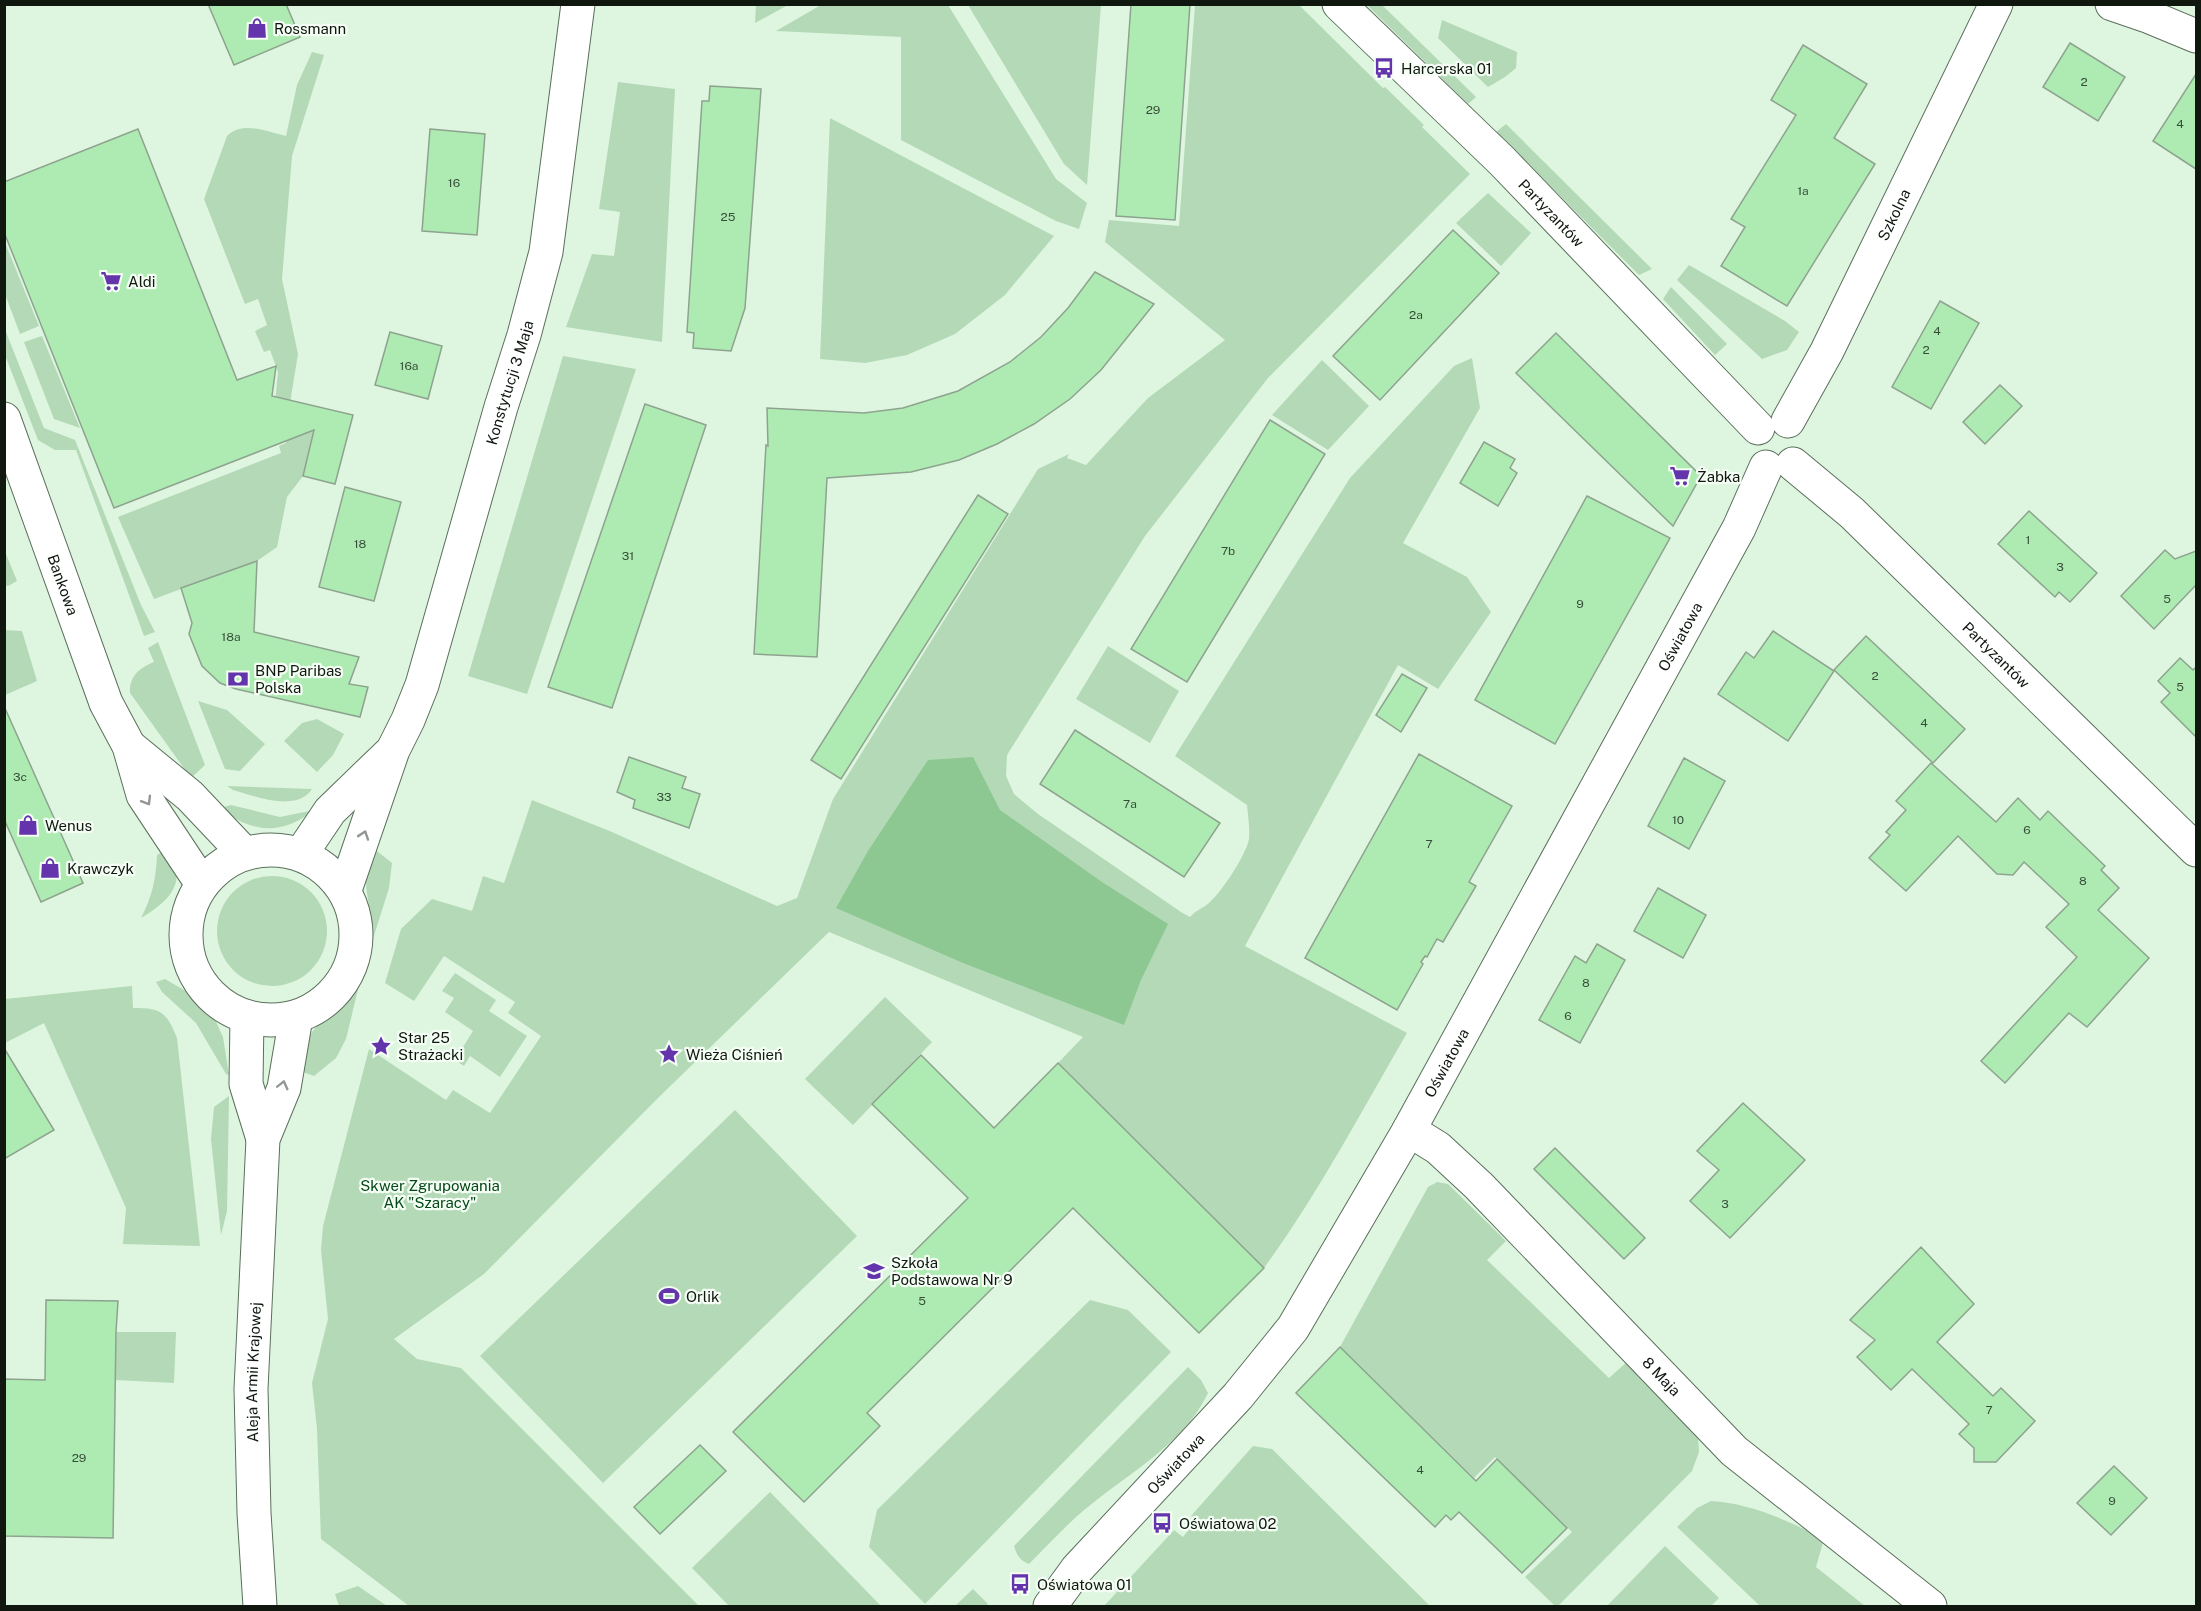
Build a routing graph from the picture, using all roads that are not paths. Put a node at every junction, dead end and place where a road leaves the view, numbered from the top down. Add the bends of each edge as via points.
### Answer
1 (578, 4) edge
2 (1339, 4) edge
3 (1996, 4) edge
4 (2112, 4) edge
5 (2196, 36) edge
6 (4, 419) edge
7 (1773, 424) junction
8 (1780, 465) junction
9 (129, 746) junction
10 (393, 750) junction
11 (2196, 850) edge
12 (244, 853) junction
13 (301, 854) junction
14 (202, 884) junction
15 (345, 890) junction
16 (247, 1017) junction
17 (296, 1017) junction
18 (1409, 1130) junction
19 (263, 1140) junction
20 (261, 1606) edge
21 (1050, 1606) edge
22 (1930, 1606) edge

1 - 10 street, Konstytucji 3 Maja via 546,252 438,634 419,694
2 - 7 street, Partyzantów
3 - 7 street, Szkolna via 1827,351
4 - 5 street
6 - 9 street, Bankowa via 106,703
7 - 8 street via 1752,438 1752,450 1758,459
7 - 8 street via 1796,427 1801,436 1800,456
8 - 11 street, Partyzantów via 1852,513
8 - 18 street, Oświatowa via 1739,528
9 - 12 street, Bankowa via 190,796
9 -> 14 street, Bankowa via 143,795
10 - 13 street, Konstytucji 3 Maja via 330,811
15 -> 10 street, Konstytucji 3 Maja
12 - 13 street via 273,848
12 - 14 street via 221,865
13 - 15 street via 326,868
14 - 16 street via 186,922 186,945 192,967 205,989 224,1006
15 - 17 street via 355,914 357,940 352,966 339,988 319,1006
16 - 17 street
16 - 19 street, Aleja Armii Krajowej via 246,1084
19 -> 17 street, Aleja Armii Krajowej via 284,1088
18 - 21 street, Oświatowa via 1293,1328 1238,1396 1077,1569
18 - 22 street, 8 Maja via 1438,1148 1479,1186 1734,1451
19 - 20 street, Aleja Armii Krajowej via 251,1389

